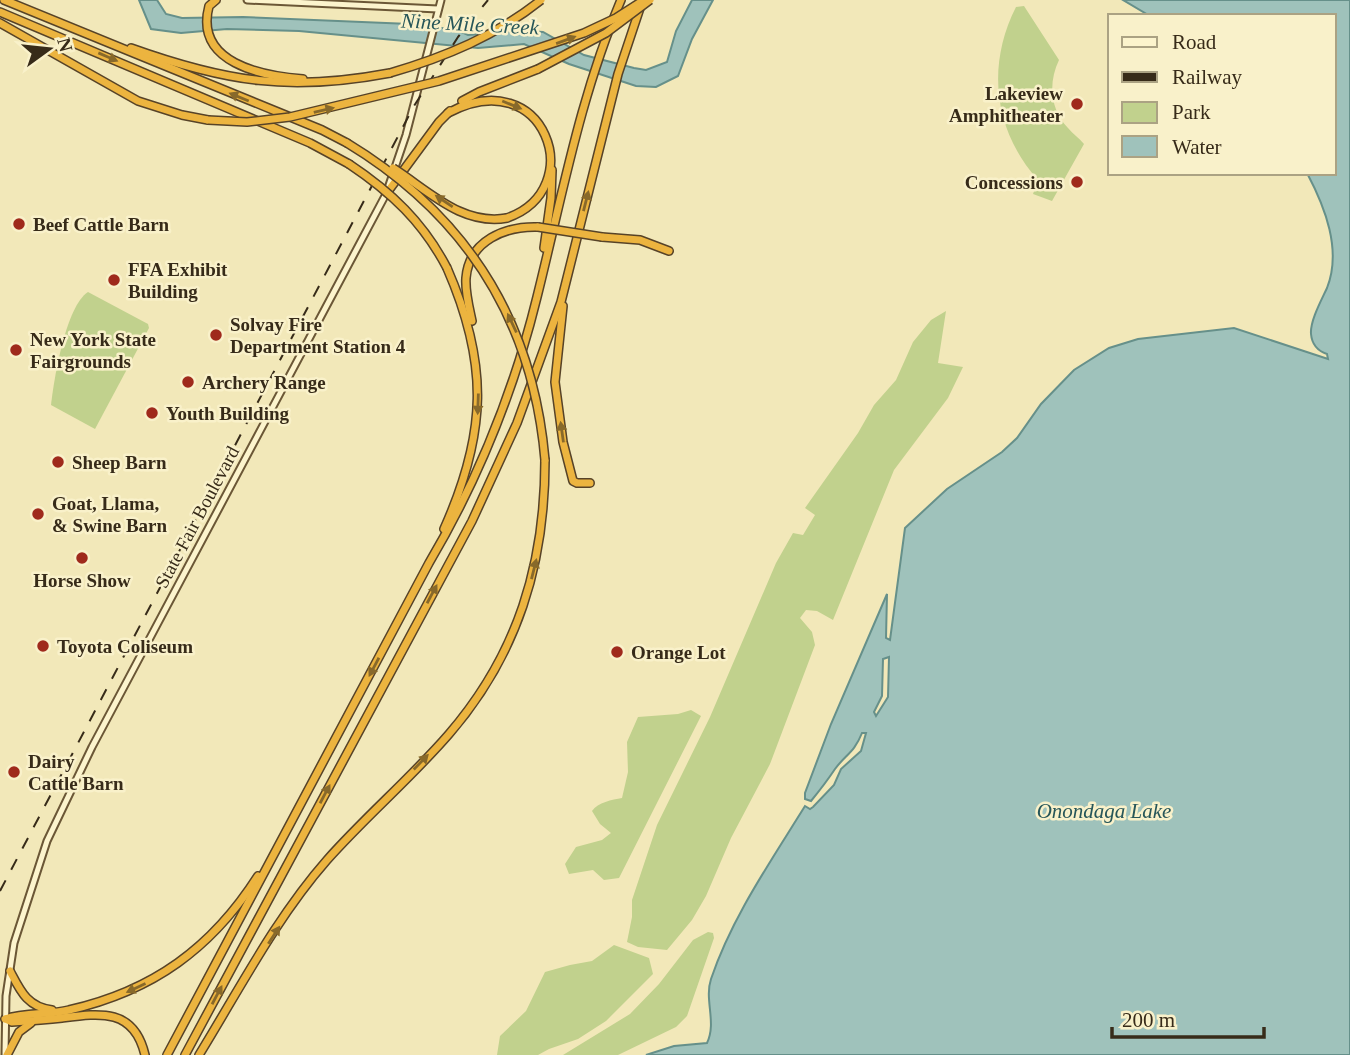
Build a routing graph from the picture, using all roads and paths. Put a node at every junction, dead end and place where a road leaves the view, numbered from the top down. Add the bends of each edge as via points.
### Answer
1 (4, 0) edge
2 (216, 0) edge
3 (247, 0) edge
4 (441, 0) edge
5 (541, 0) edge
6 (621, 0) edge
7 (646, 0) edge
8 (438, 9) junction
9 (0, 12) edge
10 (0, 23) edge
11 (91, 35) junction
12 (338, 81) junction
13 (448, 113) junction
14 (347, 143) junction
15 (550, 155) junction
16 (398, 160) junction
17 (409, 162) junction
18 (386, 194) junction
19 (669, 251) dead end
20 (571, 260) junction
21 (537, 299) junction
22 (476, 359) junction
23 (590, 483) dead end
24 (429, 563) junction
25 (272, 858) junction
26 (10, 971) junction
27 (66, 1011) junction
28 (3, 1019) edge
29 (34, 1021) junction
30 (6, 1055) edge
31 (145, 1055) edge
32 (167, 1055) edge
33 (185, 1055) edge
34 (199, 1055) edge

1 - 11 highway
2 - 12 highway via 207,14 211,36 236,65 274,75
3 - 8 main road
4 - 8 main road, State Fair Boulevard
5 - 12 highway, bridge via 448,54 390,73
6 - 21 highway via 590,79
10 -> 7 highway, bridge via 138,101 182,115 247,122 290,117 439,81 591,30
7 - 13 highway, bridge via 606,33 463,100
20 -> 7 highway via 623,58
8 - 16 main road, State Fair Boulevard
9 -> 22 highway, bridge via 280,131 349,164 394,196 435,245 447,268
11 - 12 highway via 210,74 272,82
14 -> 11 highway
13 -> 15 highway via 481,100 509,102 540,125
13 - 17 highway
15 -> 14 highway, bridge via 549,175 527,208 494,220 472,218 456,210
34 -> 14 highway, bridge via 298,897 326,861 447,736 491,677 519,618 537,560 545,460 540,413 512,323 480,265 447,224 390,171
15 - 21 highway via 551,198
16 - 17 highway
16 - 18 main road, State Fair Boulevard
17 - 18 highway
18 - 26 main road, State Fair Boulevard via 66,800 30,889
19 - 22 highway, bridge via 640,240 538,228 495,234 481,245 466,276
23 -> 20 highway via 577,483 570,477 555,382
33 -> 20 highway via 497,470 540,364
21 - 24 highway via 484,457
22 -> 24 highway via 478,407 468,472
24 -> 25 highway
25 -> 27 highway via 229,916 188,957 120,995
25 - 32 highway
26 - 27 highway via 26,1000 43,1009
26 - 28 main road, State Fair Boulevard
27 - 28 highway
28 - 29 highway
28 - 30 main road, State Fair Boulevard
29 - 30 highway via 19,1032
29 - 31 highway via 113,1016 137,1034

